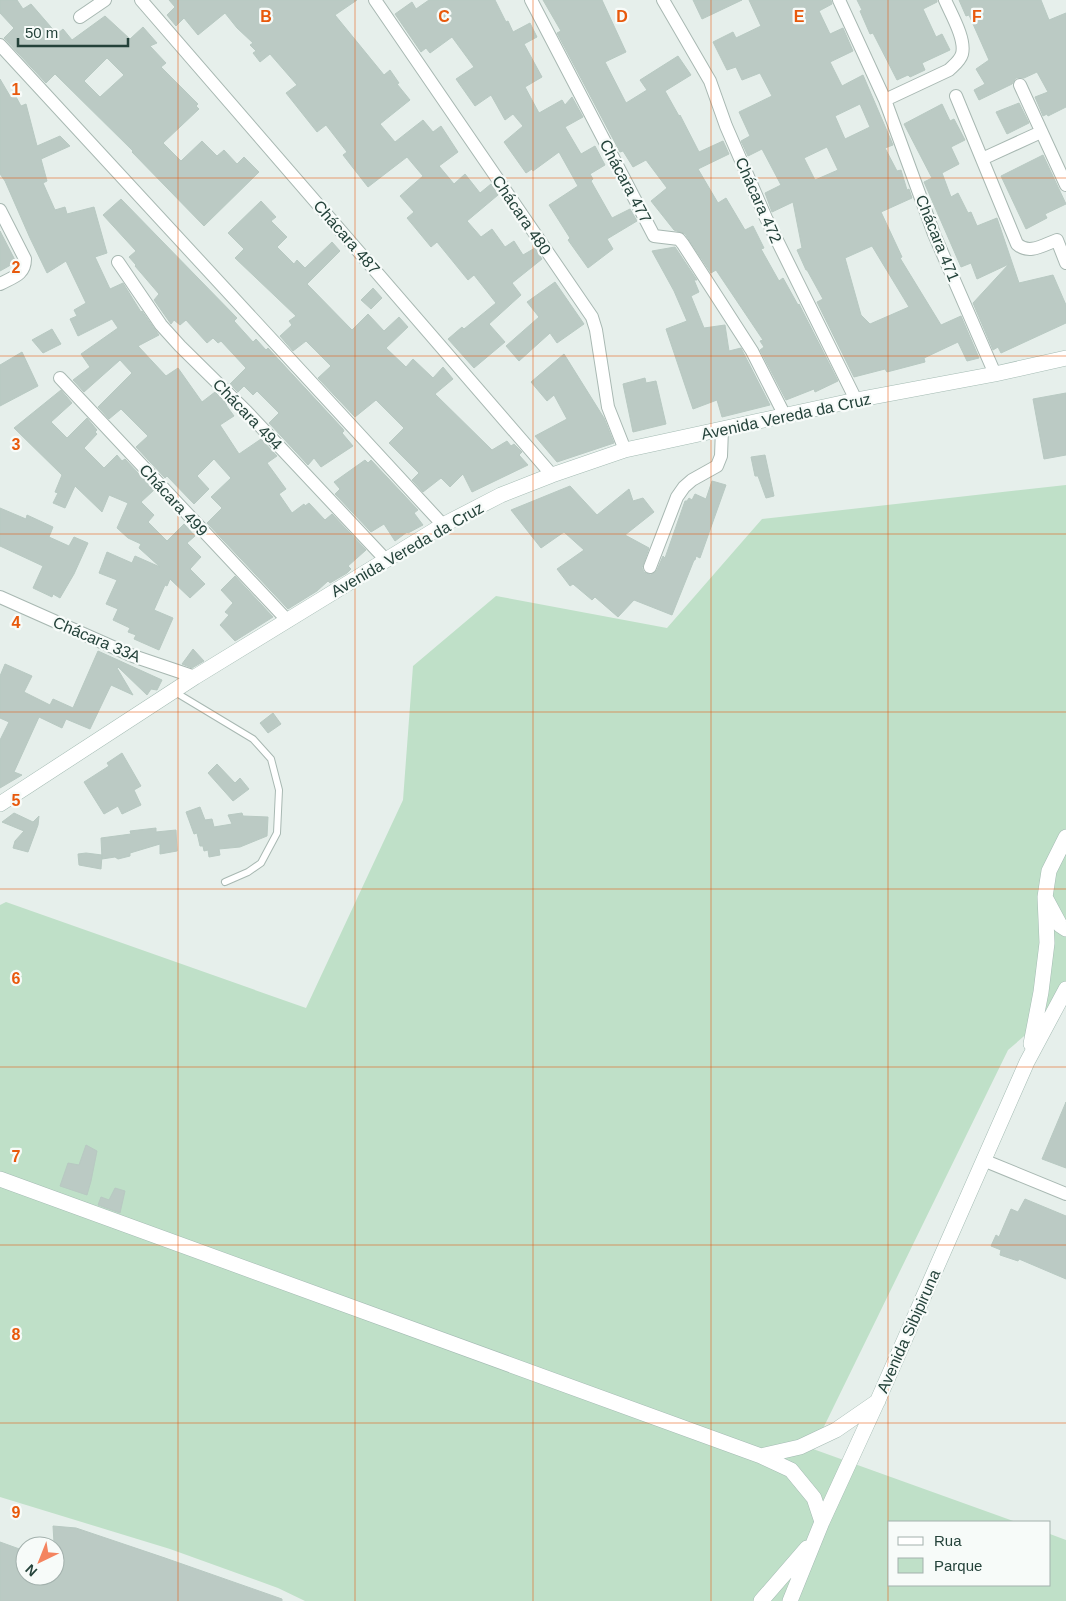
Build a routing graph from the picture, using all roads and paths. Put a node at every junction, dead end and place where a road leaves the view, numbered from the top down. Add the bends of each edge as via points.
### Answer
1 (105, 0) edge
2 (141, 0) edge
3 (375, 0) edge
4 (531, 0) edge
5 (663, 0) edge
6 (839, 0) edge
7 (945, 0) edge
8 (80, 17) dead end
9 (0, 45) edge
10 (1020, 85) dead end
11 (956, 96) dead end
12 (885, 100) junction
13 (1041, 132) junction
14 (982, 159) junction
15 (1066, 185) edge
16 (0, 210) edge
17 (1061, 237) edge
18 (118, 262) dead end
19 (1066, 263) edge
20 (0, 284) edge
21 (1066, 358) edge
22 (994, 374) junction
23 (60, 378) dead end
24 (856, 400) junction
25 (785, 416) junction
26 (722, 429) junction
27 (625, 450) junction
28 (552, 475) junction
29 (443, 524) junction
30 (386, 560) junction
31 (650, 568) dead end
32 (0, 597) edge
33 (288, 621) junction
34 (195, 677) junction
35 (174, 691) junction
36 (0, 804) edge
37 (1066, 837) edge
38 (225, 882) dead end
39 (1045, 897) junction
40 (1066, 930) edge
41 (1066, 989) edge
42 (1027, 1062) junction
43 (983, 1160) junction
44 (0, 1179) edge
45 (1066, 1194) edge
46 (878, 1400) junction
47 (761, 1456) junction
48 (822, 1522) junction
49 (815, 1540) junction
50 (761, 1601) edge
51 (790, 1601) edge

1 - 8 street
2 - 28 street, Chácara 487
3 - 27 street, Chácara 480 via 592,317 608,407
4 - 25 street, Chácara 477 via 654,236 679,239 683,244 752,350
5 - 24 street, Chácara 472 via 710,81 766,218
6 - 12 street, Chácara 471
7 - 12 street via 962,43 962,54 957,63 949,70
9 - 29 street
10 - 13 street
11 - 14 street
12 - 22 street, Chácara 471 via 934,234
13 - 14 street
13 - 15 street
14 - 17 street via 1017,244 1022,249 1029,250
16 - 20 street via 25,259 25,267
17 - 19 street
18 - 30 street, Chácara 494 via 161,325
21 - 22 street, Avenida Vereda da Cruz
22 - 24 street, Avenida Vereda da Cruz
23 - 33 street, Chácara 499
24 - 25 street, Avenida Vereda da Cruz
25 - 26 street, Avenida Vereda da Cruz
26 - 27 street, Avenida Vereda da Cruz
26 - 31 street via 721,456 717,466 692,480 677,497
27 - 28 street, Avenida Vereda da Cruz
28 - 29 street, Avenida Vereda da Cruz via 501,495
29 - 30 street, Avenida Vereda da Cruz
30 - 33 street, Avenida Vereda da Cruz
32 - 34 street, Chácara 33A via 133,656
33 - 34 street, Avenida Vereda da Cruz
34 - 35 street, Avenida Vereda da Cruz
35 - 36 street, Avenida Vereda da Cruz
35 - 38 lane via 253,739 271,759 279,790 277,833 261,863
37 - 39 street, Avenida Sibipiruna via 1048,871
39 - 40 street
39 - 42 street, Avenida Sibipiruna via 1047,943
41 - 42 street, Avenida Sibipiruna
42 - 43 street, Avenida Sibipiruna
43 - 45 street
43 - 46 street, Avenida Sibipiruna
44 - 47 street
46 - 47 street via 836,1430 800,1447
46 - 48 street, Avenida Sibipiruna
47 - 48 street via 790,1470 814,1498
48 - 49 street, Avenida Sibipiruna
49 - 50 street
49 - 51 street, Avenida Sibipiruna

